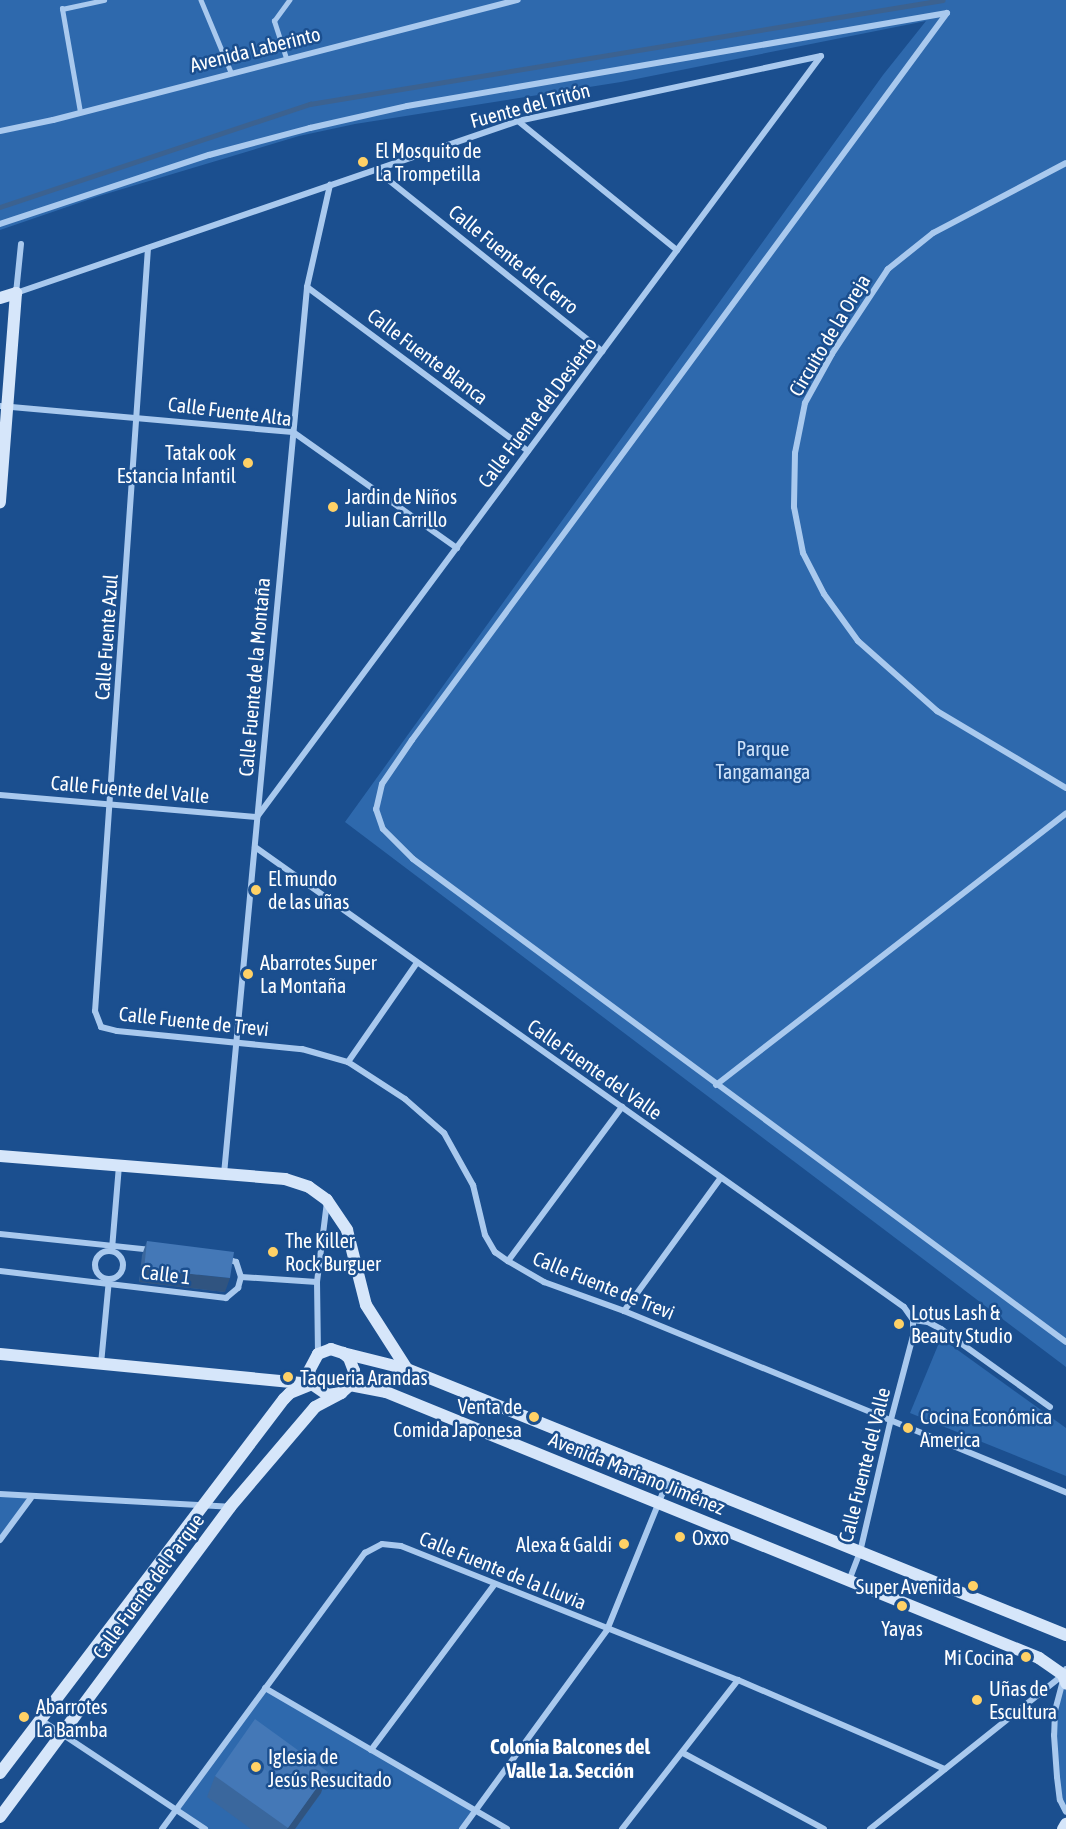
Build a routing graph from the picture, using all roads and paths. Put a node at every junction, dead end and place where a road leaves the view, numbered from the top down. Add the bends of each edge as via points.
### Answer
1 (104, 0) edge
2 (201, 0) edge
3 (289, 0) edge
4 (518, 0) edge
5 (821, 56) joint
6 (286, 58) junction
7 (231, 72) junction
8 (80, 112) junction
9 (518, 121) junction
10 (0, 130) edge
11 (1066, 164) edge
12 (376, 170) junction
13 (330, 185) junction
14 (0, 224) edge
15 (21, 244) dead end
16 (148, 248) junction
17 (677, 250) junction
18 (307, 287) junction
19 (16, 293) junction
20 (0, 298) edge
21 (603, 351) junction
22 (4, 406) edge
23 (137, 417) junction
24 (293, 432) junction
25 (528, 451) junction
26 (0, 502) edge
27 (457, 548) junction
28 (1066, 788) edge
29 (0, 795) edge
30 (111, 803) junction
31 (1066, 814) edge
32 (257, 817) junction
33 (255, 847) junction
34 (416, 963) junction
35 (101, 1027) joint
36 (236, 1041) junction
37 (348, 1062) junction
38 (716, 1085) junction
39 (622, 1107) junction
40 (0, 1156) edge
41 (119, 1166) junction
42 (224, 1174) junction
43 (720, 1179) junction
44 (327, 1200) junction
45 (0, 1234) edge
46 (112, 1249) junction
47 (159, 1251) edge
48 (219, 1258) edge
49 (508, 1261) junction
50 (0, 1271) edge
51 (241, 1277) junction
52 (109, 1282) junction
53 (317, 1282) junction
54 (624, 1311) junction
55 (913, 1320) junction
56 (1066, 1342) edge
57 (344, 1353) junction
58 (0, 1354) edge
59 (318, 1354) junction
60 (101, 1364) junction
61 (407, 1369) junction
62 (255, 1379) junction
63 (312, 1384) junction
64 (345, 1389) junction
65 (278, 1406) junction
66 (1050, 1407) dead end
67 (891, 1419) junction
68 (670, 1476) junction
69 (1066, 1492) edge
70 (0, 1494) edge
71 (31, 1498) junction
72 (658, 1504) junction
73 (230, 1506) junction
74 (201, 1507) junction
75 (0, 1540) edge
76 (860, 1552) junction
77 (849, 1580) junction
78 (494, 1585) junction
79 (608, 1630) junction
80 (1066, 1635) edge
81 (1065, 1676) edge
82 (738, 1680) junction
83 (265, 1688) junction
84 (41, 1720) junction
85 (63, 1734) junction
86 (371, 1750) junction
87 (682, 1753) junction
88 (945, 1769) junction
89 (0, 1773) edge
90 (176, 1810) junction
91 (475, 1810) junction
92 (1066, 1812) edge
93 (0, 1817) edge
94 (1066, 1824) edge
95 (162, 1829) edge
96 (205, 1829) edge
97 (462, 1829) edge
98 (507, 1829) edge
99 (622, 1829) edge
100 (824, 1829) edge
101 (870, 1829) edge
102 (1063, 1829) edge

1 - 8 lane via 62,9
2 - 7 lane
3 - 6 lane via 274,21
4 - 6 street, Avenida Laberinto
5 - 9 street, Fuente del Tritón
5 - 17 street, Calle Fuente del Desierto
6 - 7 street, Avenida Laberinto
7 - 8 street, Avenida Laberinto
8 - 10 street, Avenida Laberinto
9 - 12 street, Fuente del Tritón
9 - 17 street
11 - 28 street, Circuito de la Oreja via 933,233 888,269 805,403 795,453 794,507 803,552 824,594 858,641 937,711
12 - 13 street, Fuente del Tritón
12 - 21 street, Calle Fuente del Cerro
13 - 16 street, Fuente del Tritón
13 - 18 street, Calle Fuente de la Montaña
14 - 38 street via 209,155 407,106 947,13 412,740 382,784 376,809 383,829 414,860
15 - 19 street
16 - 19 street, Fuente del Tritón
16 - 23 street, Calle Fuente Azul
17 - 21 street, Calle Fuente del Desierto
18 - 24 street, Calle Fuente de la Montaña
18 - 25 street, Calle Fuente Blanca
19 - 20 street
19 - 22 street
21 - 25 street, Calle Fuente del Desierto
22 - 23 street, Calle Fuente Alta
22 - 26 street
23 - 24 street, Calle Fuente Alta
23 - 30 street, Calle Fuente Azul
24 - 27 street, Calle Fuente Alta
24 - 32 street, Calle Fuente de la Montaña
25 - 27 street, Calle Fuente del Desierto
27 - 32 street, Calle Fuente del Desierto
29 - 30 street, Calle Fuente del Valle
30 - 32 street, Calle Fuente del Valle
30 - 35 street, Calle Fuente Azul via 95,1011
31 - 38 street
32 - 33 street, Calle Fuente de la Montaña
33 - 34 street, Calle Fuente del Valle
33 - 36 street, Calle Fuente de la Montaña
34 - 37 street
34 - 39 street, Calle Fuente del Valle
35 - 36 street, Calle Fuente de Trevi
36 - 37 street, Calle Fuente de Trevi via 302,1049
36 - 42 street, Calle Fuente de la Montaña
37 - 49 street, Calle Fuente de Trevi via 405,1099 444,1132 473,1185 485,1235 495,1252
38 - 56 street
39 - 43 street, Calle Fuente del Valle
39 - 49 street
40 - 41 street
41 - 42 street
41 - 46 street
42 - 44 street via 285,1179 309,1187
43 - 54 street
43 - 55 street, Calle Fuente del Valle via 904,1307
44 - 53 street
44 - 61 street via 347,1230 366,1305
45 - 46 street
46 - 47 street
46 - 52 street via 124,1264 118,1277
46 - 52 street via 99,1256 95,1264 97,1273
48 - 51 street via 236,1262
49 - 54 street, Calle Fuente de Trevi via 544,1282
50 - 52 street, Calle 1
51 - 52 street, Calle 1 via 238,1288 226,1298
51 - 53 street
52 - 60 street
53 - 59 street
54 - 67 street, Calle Fuente de Trevi
55 - 66 street, Calle Fuente del Valle via 941,1329
55 - 67 street, Calle Fuente del Valle via 913,1336
57 - 59 street, Avenida Mariano Jiménez via 331,1349
57 - 61 street, Avenida Mariano Jiménez
57 - 64 street via 354,1371
58 - 60 street, Avenida Mariano Jiménez
59 - 63 street via 309,1371
60 - 62 street, Avenida Mariano Jiménez
61 - 68 street, Avenida Mariano Jiménez
62 - 63 street, Avenida Mariano Jiménez
62 - 65 street via 277,1386 281,1394
63 - 64 street, Avenida Mariano Jiménez via 322,1393
63 - 65 street, Calle Fuente del Parque via 290,1393
64 - 72 street, Avenida Mariano Jiménez via 386,1392
64 - 73 street, Calle Fuente del Parque via 315,1407
65 - 74 street, Calle Fuente del Parque
67 - 69 street, Calle Fuente de Trevi
67 - 76 street, Calle Fuente del Valle
68 - 72 street
68 - 76 street, Avenida Mariano Jiménez
70 - 71 street
71 - 74 street
71 - 75 street
72 - 77 street, Avenida Mariano Jiménez
72 - 79 street
73 - 74 street
73 - 85 street, Calle Fuente del Parque
74 - 84 street, Calle Fuente del Parque
76 - 77 street, Calle Fuente del Valle
76 - 80 street, Avenida Mariano Jiménez
77 - 81 street, Avenida Mariano Jiménez via 1039,1658
78 - 79 street, Calle Fuente de la Lluvia
78 - 83 street, Calle Fuente de la Lluvia via 401,1546 382,1544 364,1553
78 - 86 street
79 - 82 street, Calle Fuente de la Lluvia
79 - 91 street
81 - 88 street
81 - 92 street via 1055,1711 1054,1756 1060,1800
82 - 87 street
82 - 88 street, Calle Fuente de la Lluvia
83 - 86 street
83 - 90 street, Calle Fuente de la Lluvia
84 - 85 street
84 - 89 street, Calle Fuente del Parque
85 - 90 street
85 - 93 street, Calle Fuente del Parque
86 - 91 street
87 - 99 street
87 - 100 street
88 - 101 street
90 - 95 street, Calle Fuente de la Lluvia
90 - 96 street
91 - 97 street
91 - 98 street
94 - 102 street

